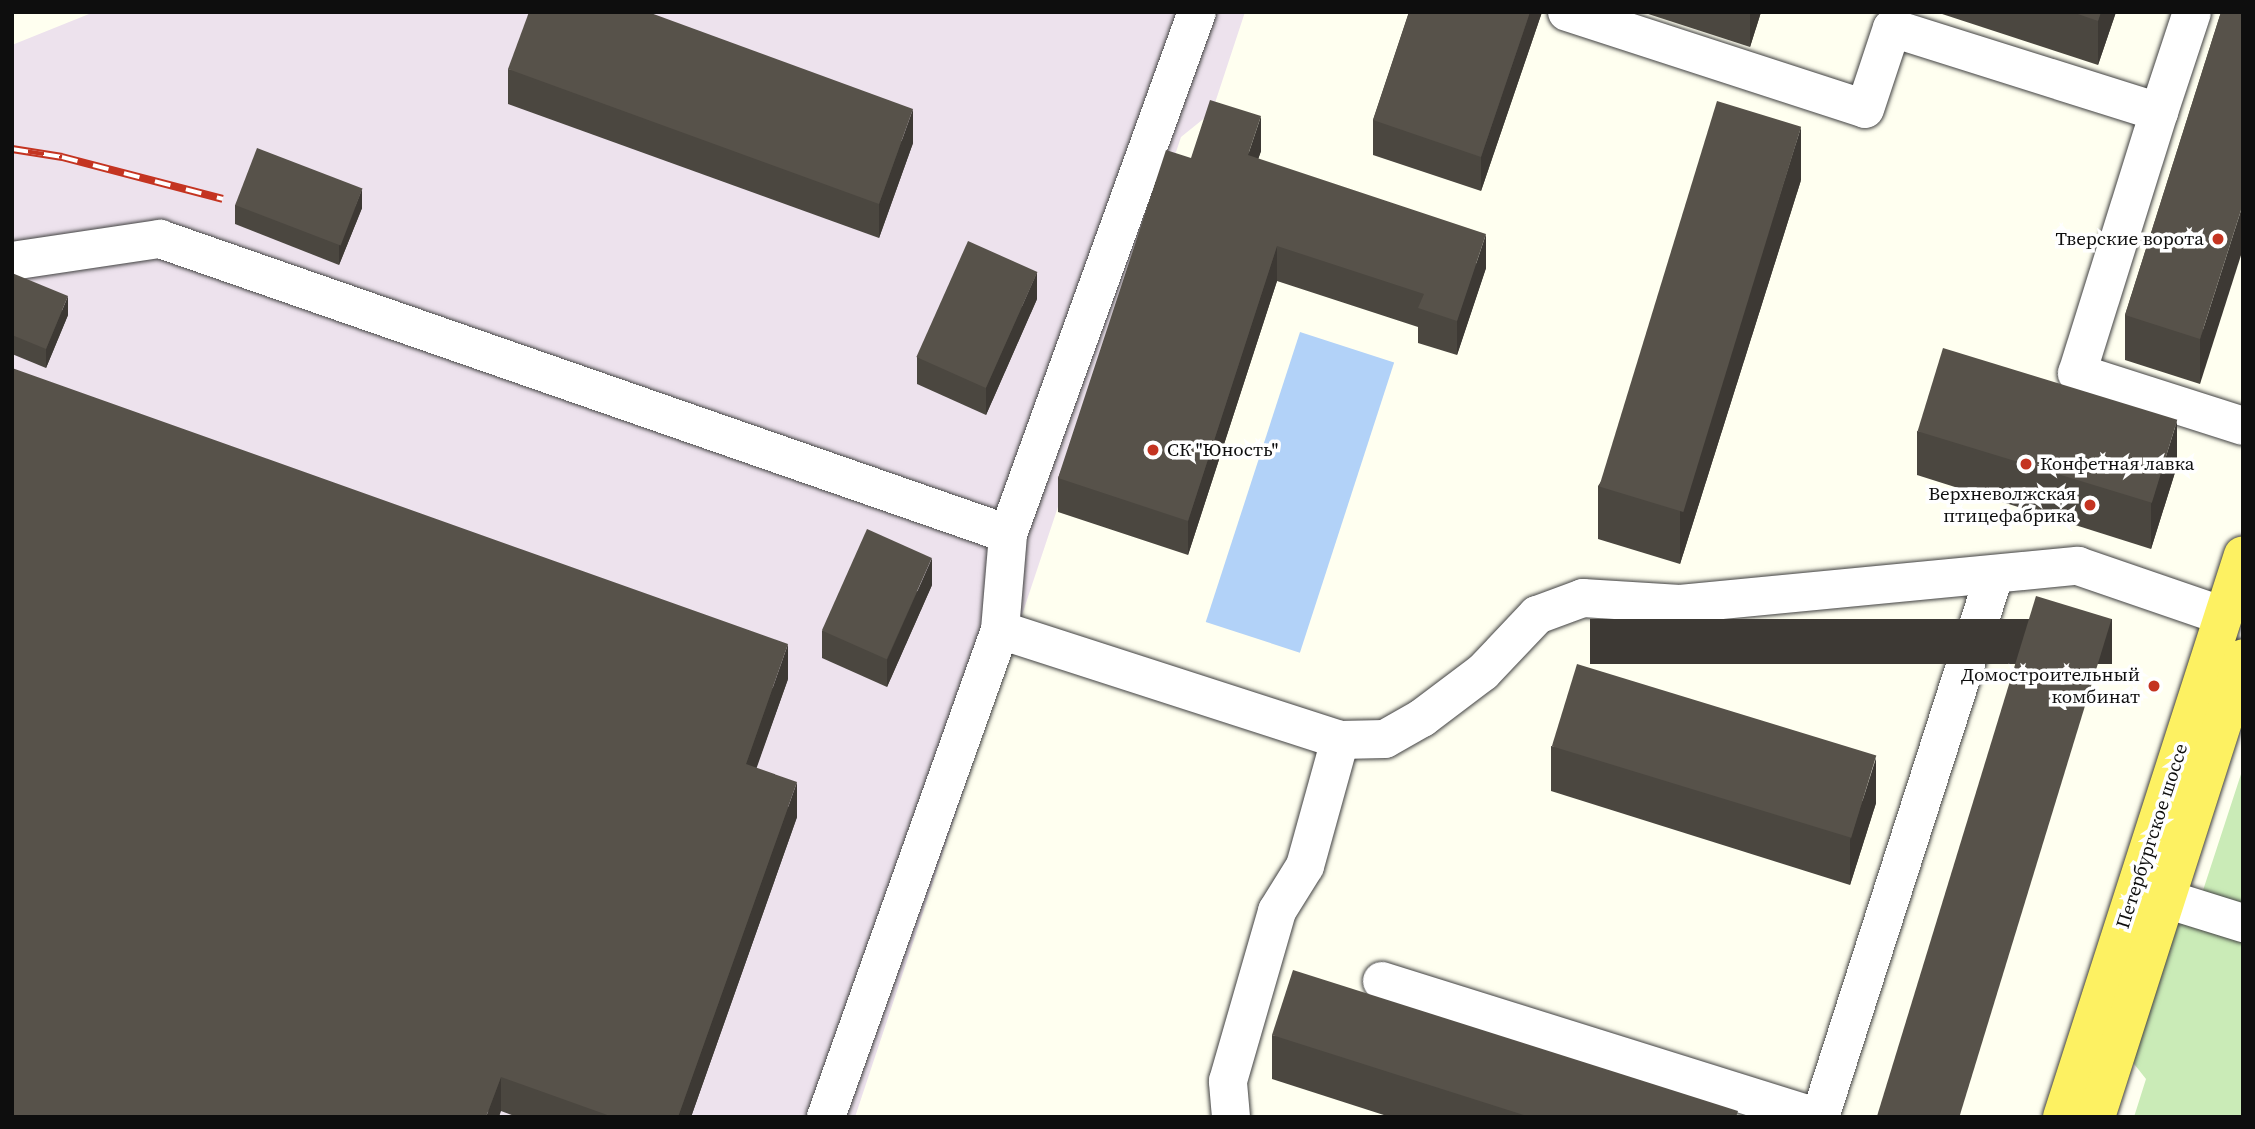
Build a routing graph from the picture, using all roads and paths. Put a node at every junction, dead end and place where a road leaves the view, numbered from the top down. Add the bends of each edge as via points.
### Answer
1 (1196, 12) edge
2 (1567, 12) edge
3 (2192, 12) edge
4 (2159, 112) junction
5 (12, 261) edge
6 (2243, 426) edge
7 (1008, 534) junction
8 (2243, 555) edge
9 (1994, 576) junction
10 (2233, 620) edge
11 (1000, 630) junction
12 (2243, 658) edge
13 (1340, 740) junction
14 (2166, 899) junction
15 (2243, 923) edge
16 (1382, 981) dead end
17 (826, 1117) edge
18 (1231, 1117) edge
19 (1818, 1117) edge
20 (2062, 1117) edge
21 (2096, 1117) edge

1 - 7 lane
2 - 4 lane via 1866,109 1892,28
3 - 4 lane
4 - 6 lane via 2077,373
5 - 7 lane via 160,239
7 - 11 lane
8 - 10 main road, Петербургское шоссе
9 - 10 lane via 2078,566
9 - 13 lane via 1680,604 1583,598 1537,615 1483,672 1422,718 1385,739
9 - 19 lane
10 - 20 main road, Петербургское шоссе
11 - 13 lane
11 - 17 lane
12 - 14 main road, Петербургское шоссе
13 - 18 lane via 1305,866 1277,911 1228,1082
14 - 15 lane
14 - 21 main road, Петербургское шоссе
16 - 19 lane

